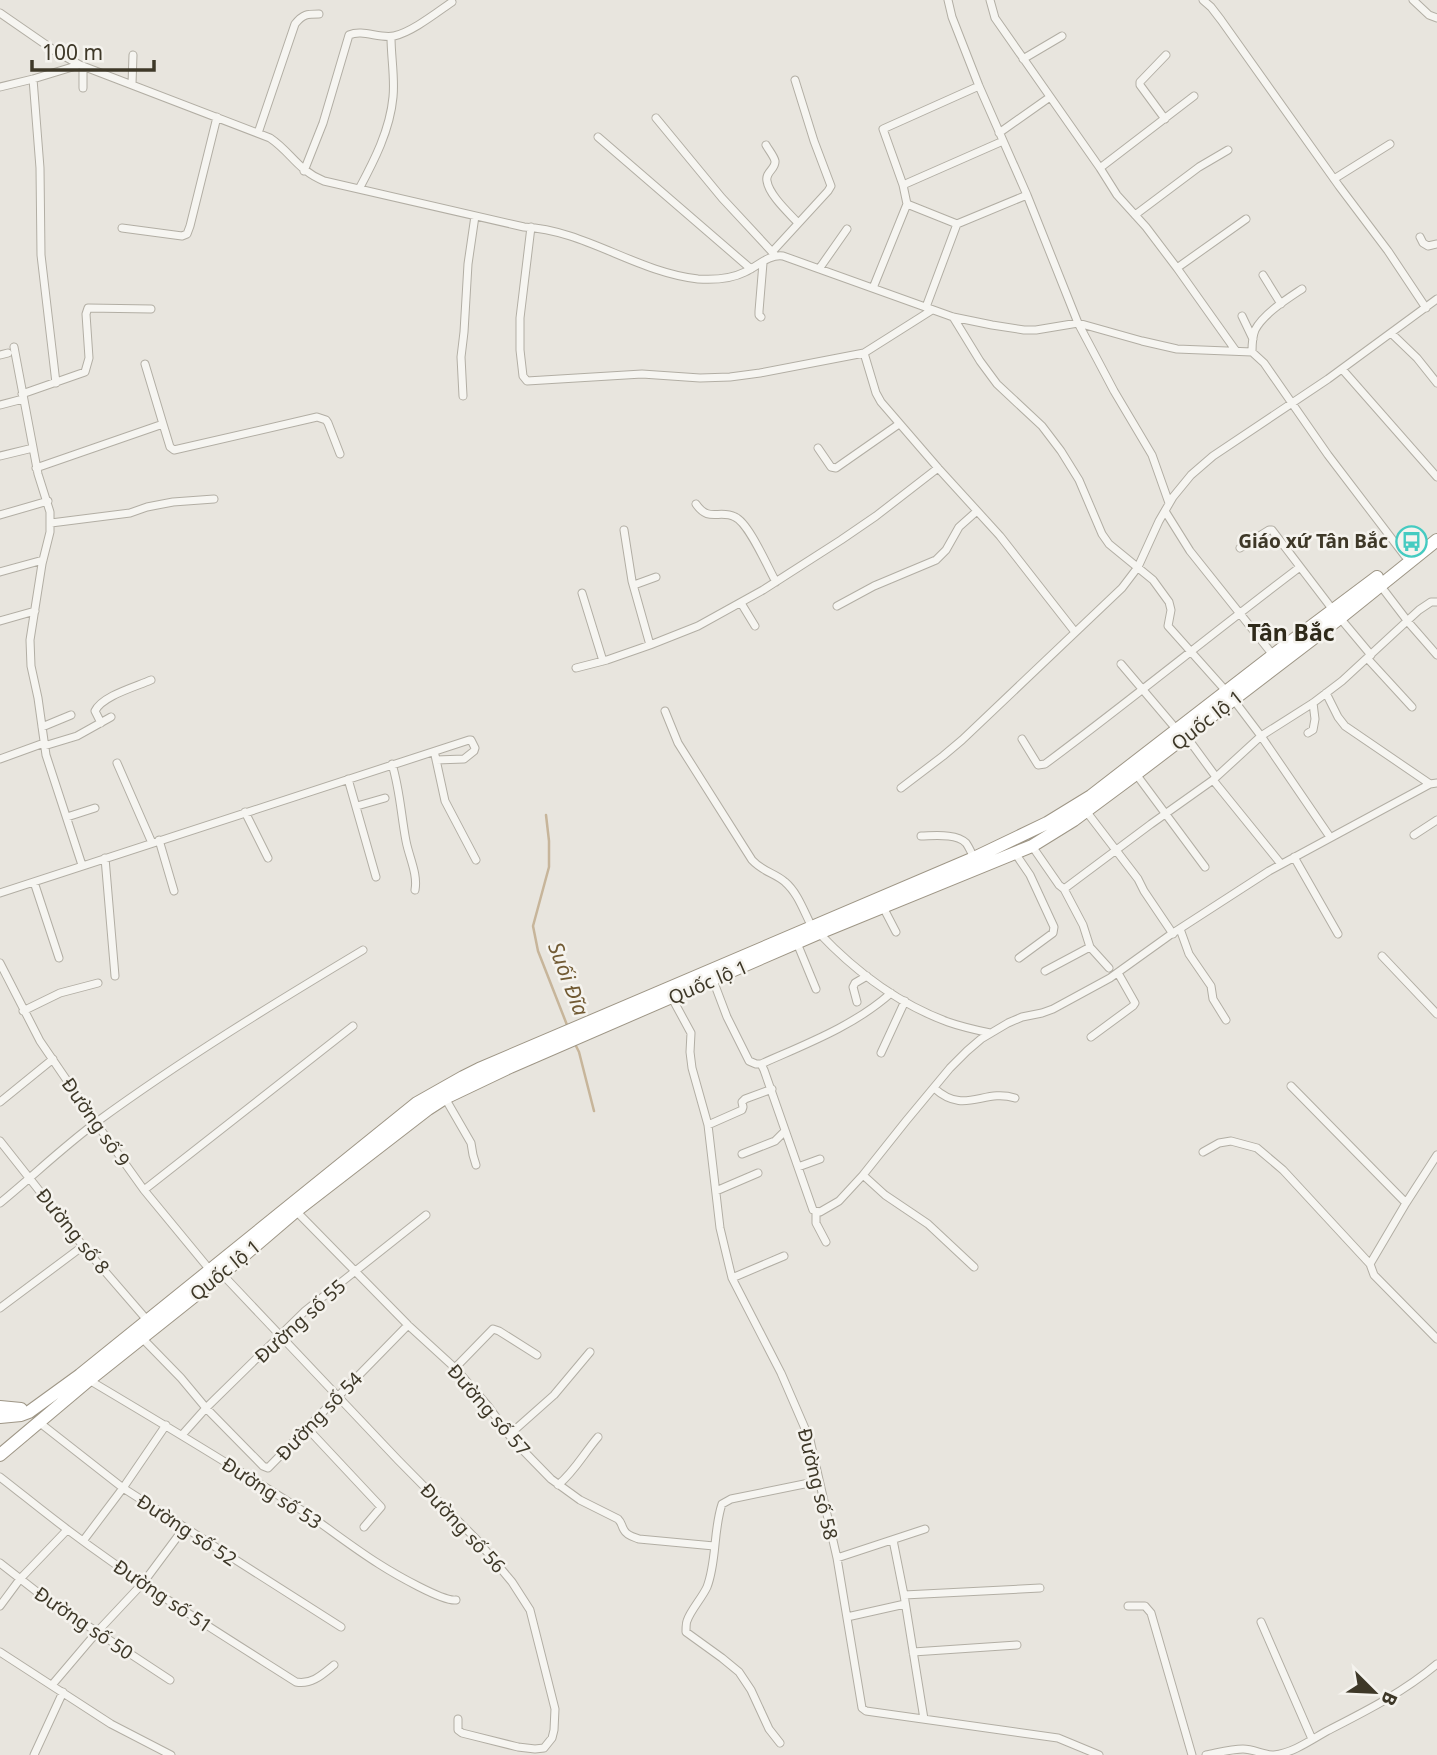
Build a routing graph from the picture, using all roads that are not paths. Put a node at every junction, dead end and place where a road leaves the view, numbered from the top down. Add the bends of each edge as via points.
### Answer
1 (948, 0) edge
2 (990, 0) edge
3 (1203, 0) edge
4 (1413, 0) edge
5 (452, 2) dead end
6 (0, 13) edge
7 (319, 14) dead end
8 (1437, 18) edge
9 (1062, 36) dead end
10 (391, 37) junction
11 (133, 55) dead end
12 (1166, 55) dead end
13 (1023, 59) junction
14 (82, 65) junction
15 (33, 79) junction
16 (795, 80) dead end
17 (132, 84) junction
18 (0, 86) edge
19 (979, 86) junction
20 (83, 88) dead end
21 (1194, 96) dead end
22 (1050, 97) junction
23 (218, 117) junction
24 (656, 118) dead end
25 (1164, 118) junction
26 (258, 133) junction
27 (999, 133) junction
28 (598, 137) dead end
29 (1003, 141) junction
30 (1390, 144) dead end
31 (766, 145) dead end
32 (1227, 150) dead end
33 (1100, 168) junction
34 (304, 171) junction
35 (1334, 179) junction
36 (902, 185) junction
37 (359, 189) junction
38 (1027, 195) junction
39 (907, 204) junction
40 (1135, 215) junction
41 (475, 216) junction
42 (1246, 219) dead end
43 (798, 223) junction
44 (957, 225) junction
45 (531, 227) junction
46 (122, 228) dead end
47 (847, 229) dead end
48 (1420, 237) dead end
49 (1437, 244) edge
50 (773, 253) junction
51 (762, 263) junction
52 (819, 268) junction
53 (1177, 268) junction
54 (751, 269) junction
55 (1263, 275) dead end
56 (873, 288) junction
57 (1301, 289) dead end
58 (1437, 299) edge
59 (1281, 304) junction
60 (1426, 308) junction
61 (151, 309) dead end
62 (929, 309) junction
63 (1242, 316) dead end
64 (761, 317) dead end
65 (953, 317) junction
66 (1077, 323) junction
67 (1391, 333) junction
68 (1253, 339) junction
69 (1236, 351) junction
70 (7, 352) edge
71 (1252, 352) junction
72 (864, 353) junction
73 (145, 364) dead end
74 (1342, 369) junction
75 (56, 383) junction
76 (1437, 383) edge
77 (23, 396) junction
78 (463, 396) dead end
79 (1293, 402) junction
80 (0, 405) edge
81 (163, 424) junction
82 (899, 424) junction
83 (33, 448) junction
84 (818, 448) dead end
85 (340, 454) dead end
86 (0, 456) edge
87 (37, 468) junction
88 (938, 468) junction
89 (1437, 477) edge
90 (214, 499) dead end
91 (48, 501) junction
92 (1169, 503) junction
93 (696, 504) dead end
94 (977, 510) junction
95 (1165, 511) junction
96 (0, 515) edge
97 (51, 523) junction
98 (624, 530) dead end
99 (1437, 530) edge
100 (1437, 540) edge
101 (1240, 548) dead end
102 (1405, 556) junction
103 (43, 560) junction
104 (1138, 567) junction
105 (1300, 567) junction
106 (0, 572) edge
107 (656, 577) dead end
108 (776, 582) junction
109 (634, 585) junction
110 (1380, 585) junction
111 (582, 593) dead end
112 (1437, 602) edge
113 (741, 603) junction
114 (837, 606) dead end
115 (35, 611) junction
116 (1239, 613) junction
117 (1337, 614) junction
118 (0, 621) edge
119 (1408, 621) junction
120 (755, 626) dead end
121 (1074, 632) junction
122 (650, 645) junction
123 (1191, 650) junction
124 (1273, 655) junction
125 (1437, 655) edge
126 (1369, 657) junction
127 (603, 661) junction
128 (1121, 664) dead end
129 (576, 668) dead end
130 (150, 680) dead end
131 (1143, 689) junction
132 (1326, 693) junction
133 (1229, 695) junction
134 (1313, 703) junction
135 (1412, 707) dead end
136 (665, 712) dead end
137 (71, 715) dead end
138 (111, 717) dead end
139 (101, 723) junction
140 (42, 727) junction
141 (1181, 733) junction
142 (1308, 733) dead end
143 (1261, 736) junction
144 (1022, 740) dead end
145 (44, 744) junction
146 (435, 756) junction
147 (0, 759) edge
148 (117, 763) dead end
149 (393, 765) junction
150 (1136, 774) junction
151 (348, 779) junction
152 (1215, 779) junction
153 (1433, 783) edge
154 (901, 788) dead end
155 (385, 798) dead end
156 (356, 806) junction
157 (95, 808) dead end
158 (1086, 811) junction
159 (245, 813) junction
160 (1165, 814) junction
161 (67, 817) junction
162 (1437, 820) edge
163 (1414, 835) dead end
164 (920, 836) dead end
165 (1331, 837) junction
166 (155, 841) junction
167 (1032, 846) junction
168 (1116, 851) junction
169 (1015, 853) junction
170 (1294, 857) junction
171 (105, 858) junction
172 (268, 858) dead end
173 (974, 858) junction
174 (476, 860) dead end
175 (1281, 864) junction
176 (82, 865) junction
177 (1205, 867) dead end
178 (376, 877) dead end
179 (34, 881) junction
180 (415, 890) dead end
181 (1064, 890) junction
182 (174, 891) dead end
183 (0, 893) edge
184 (883, 906) junction
185 (816, 930) junction
186 (1177, 931) junction
187 (896, 932) dead end
188 (1338, 934) dead end
189 (797, 943) junction
190 (1090, 947) junction
191 (363, 950) dead end
192 (1382, 956) dead end
193 (59, 958) dead end
194 (1019, 958) dead end
195 (0, 963) edge
196 (1109, 968) dead end
197 (1045, 971) dead end
198 (1118, 973) junction
199 (115, 976) dead end
200 (867, 976) junction
201 (713, 981) junction
202 (9, 983) junction
203 (98, 983) dead end
204 (0, 985) edge
205 (816, 989) dead end
206 (891, 992) junction
207 (672, 998) junction
208 (905, 1001) junction
209 (857, 1002) dead end
210 (23, 1011) junction
211 (1437, 1014) edge
212 (1226, 1020) dead end
213 (353, 1026) dead end
214 (581, 1031) junction
215 (990, 1033) junction
216 (1091, 1037) dead end
217 (563, 1039) junction
218 (881, 1053) dead end
219 (53, 1059) junction
220 (761, 1064) junction
221 (1291, 1086) dead end
222 (934, 1088) junction
223 (772, 1089) junction
224 (445, 1098) junction
225 (1015, 1098) dead end
226 (0, 1102) edge
227 (96, 1123) junction
228 (708, 1125) junction
229 (785, 1131) junction
230 (0, 1141) edge
231 (1203, 1152) dead end
232 (742, 1154) dead end
233 (1437, 1155) edge
234 (820, 1159) dead end
235 (477, 1165) dead end
236 (798, 1167) junction
237 (758, 1173) dead end
238 (863, 1175) junction
239 (29, 1179) junction
240 (144, 1190) junction
241 (716, 1191) junction
242 (0, 1203) edge
243 (1406, 1203) junction
244 (296, 1211) junction
245 (816, 1212) junction
246 (426, 1215) dead end
247 (826, 1242) dead end
248 (83, 1246) junction
249 (784, 1256) dead end
250 (1370, 1264) junction
251 (974, 1267) dead end
252 (355, 1271) junction
253 (216, 1272) junction
254 (732, 1278) junction
255 (0, 1308) edge
256 (147, 1320) junction
257 (408, 1325) junction
258 (280, 1337) junction
259 (142, 1338) junction
260 (1437, 1339) edge
261 (590, 1352) dead end
262 (537, 1355) dead end
263 (455, 1368) junction
264 (89, 1380) junction
265 (338, 1396) junction
266 (0, 1407) edge
267 (35, 1408) junction
268 (206, 1408) junction
269 (0, 1416) edge
270 (40, 1423) junction
271 (166, 1425) junction
272 (307, 1428) junction
273 (182, 1435) junction
274 (509, 1435) junction
275 (24, 1436) junction
276 (598, 1437) dead end
277 (0, 1444) edge
278 (0, 1455) edge
279 (0, 1476) edge
280 (819, 1481) junction
281 (558, 1485) junction
282 (123, 1488) junction
283 (365, 1527) dead end
284 (184, 1528) junction
285 (925, 1529) dead end
286 (67, 1530) junction
287 (893, 1540) junction
288 (83, 1541) junction
289 (714, 1546) junction
290 (837, 1558) junction
291 (0, 1563) edge
292 (20, 1579) junction
293 (143, 1583) junction
294 (1040, 1588) dead end
295 (456, 1600) dead end
296 (905, 1600) junction
297 (0, 1606) edge
298 (1128, 1606) dead end
299 (847, 1617) junction
300 (1261, 1622) dead end
301 (341, 1627) dead end
302 (97, 1632) junction
303 (1017, 1645) dead end
304 (0, 1652) edge
305 (913, 1652) junction
306 (1437, 1664) edge
307 (334, 1665) dead end
308 (170, 1680) dead end
309 (52, 1685) junction
310 (63, 1692) junction
311 (457, 1719) dead end
312 (924, 1719) junction
313 (1312, 1739) junction
314 (780, 1743) dead end
315 (34, 1755) edge
316 (171, 1755) edge
317 (1099, 1755) edge
318 (1192, 1755) edge
319 (1206, 1755) edge
320 (1264, 1755) edge

1 - 19 street
2 - 13 street via 995,18
3 - 35 street
4 - 8 street
5 - 10 street
6 - 14 street
7 - 26 street via 301,16 295,24
9 - 13 street
10 - 34 street via 349,35
10 - 37 street via 392,107
11 - 17 street
12 - 25 street via 1139,82
13 - 22 street
14 - 15 street
14 - 17 street
14 - 20 street
15 - 18 street
15 - 75 street via 41,255
16 - 43 street via 831,186
17 - 23 street
19 - 27 street
19 - 36 street via 883,129
21 - 25 street
22 - 27 street
22 - 33 street
23 - 26 street
23 - 46 street via 187,233
24 - 50 street
25 - 33 street
26 - 34 street via 278,144
27 - 29 street
28 - 54 street
29 - 36 street
29 - 38 street
30 - 35 street
31 - 43 street via 775,160 767,183
32 - 40 street
33 - 40 street
34 - 37 street
35 - 60 street
36 - 39 street
37 - 41 street
38 - 44 street
38 - 66 street
39 - 44 street
39 - 56 street
40 - 53 street
41 - 45 street
41 - 78 street via 461,357
42 - 53 street
43 - 50 street
44 - 62 street
45 - 54 street via 561,233 685,277 720,278
45 - 72 street via 520,327 527,381 622,374 730,377
47 - 52 street
48 - 49 street via 1428,246
50 - 51 street
50 - 52 street
51 - 54 street
51 - 64 street
52 - 56 street
53 - 69 street
55 - 59 street
56 - 62 street
57 - 59 street
58 - 60 street
59 - 68 street via 1256,329
60 - 67 street
61 - 75 street via 89,307 87,367
62 - 65 street
62 - 72 street
63 - 68 street
65 - 66 street via 1024,330
65 - 104 street via 997,384 1042,426 1061,451 1109,544
66 - 69 street via 1177,349
66 - 92 street via 1152,455
67 - 74 street
67 - 76 street
68 - 71 street
69 - 71 street
70 - 77 street
71 - 79 street
72 - 82 street via 876,393
73 - 81 street
74 - 79 street
74 - 89 street
75 - 77 street
77 - 80 street
77 - 83 street
79 - 92 street via 1213,456
79 - 102 street
81 - 85 street via 174,450 317,417 328,423
81 - 87 street
82 - 84 street via 836,468
82 - 88 street
83 - 86 street
83 - 87 street
87 - 91 street
88 - 94 street
88 - 108 street via 876,516
90 - 97 street
91 - 96 street
91 - 97 street
92 - 95 street
93 - 108 street via 708,515 733,516 743,523
94 - 114 street via 936,560
94 - 121 street
95 - 104 street
95 - 116 street
97 - 103 street
98 - 109 street
99 - 102 highway, Quốc lộ 1
100 - 110 highway, Quốc lộ 1
101 - 105 street via 1270,529
102 - 117 highway, Quốc lộ 1
103 - 106 street
103 - 115 street
104 - 121 street via 1122,589
104 - 123 street via 1169,602 1168,626
105 - 116 street
105 - 117 street
107 - 109 street
108 - 113 street
109 - 122 street
110 - 117 highway, Quốc lộ 1
110 - 119 street
111 - 127 street
112 - 119 street
113 - 120 street
113 - 122 street
115 - 118 street
115 - 140 street via 30,656
116 - 123 street
116 - 124 street
117 - 124 highway, Quốc lộ 1
117 - 126 street
117 - 133 highway, Quốc lộ 1
119 - 125 street
119 - 126 street
121 - 154 street via 962,740
122 - 127 street
123 - 131 street
123 - 133 street
124 - 133 highway, Quốc lộ 1
126 - 132 street
126 - 135 street
127 - 129 street
128 - 131 street
130 - 139 street via 98,705 95,710
131 - 141 street
131 - 144 street via 1045,764 1038,765
132 - 134 street
132 - 153 street via 1345,726
133 - 141 highway, Quốc lộ 1
133 - 143 street
134 - 142 street via 1315,724
134 - 143 street
136 - 185 street via 678,743 751,860 791,888
137 - 140 street
138 - 139 street
139 - 145 street via 77,736
140 - 145 street
141 - 150 highway, Quốc lộ 1
141 - 152 street
141 - 173 highway, Quốc lộ 1 via 1070,810
143 - 152 street
143 - 165 street
145 - 147 street
145 - 161 street
146 - 146 street via 467,758 474,744 469,740
146 - 149 street
146 - 174 street via 445,802
148 - 166 street
149 - 151 street
149 - 180 street
150 - 158 highway, Quốc lộ 1
150 - 160 street
151 - 156 street
151 - 159 street
152 - 160 street
152 - 175 street
153 - 165 street
155 - 156 street
156 - 178 street
157 - 161 street
158 - 167 highway, Quốc lộ 1
158 - 168 street
159 - 166 street
159 - 172 street
160 - 168 street
160 - 177 street
161 - 176 street
162 - 163 street
164 - 173 street via 961,839
165 - 170 street
166 - 171 street
166 - 182 street
167 - 169 highway, Quốc lộ 1
167 - 181 street
168 - 181 street
168 - 186 street
169 - 184 highway, Quốc lộ 1
169 - 194 street via 1055,927
170 - 175 street
170 - 188 street
171 - 176 street
171 - 199 street
173 - 185 highway, Quốc lộ 1
175 - 186 street
176 - 179 street
179 - 183 street
179 - 193 street
181 - 190 street
184 - 185 highway, Quốc lộ 1
184 - 187 street
185 - 189 highway, Quốc lộ 1
185 - 200 street
185 - 214 highway, Quốc lộ 1
186 - 198 street
186 - 212 street
189 - 201 highway, Quốc lộ 1
189 - 205 street
190 - 196 street
190 - 197 street
191 - 227 street via 226,1034
192 - 211 street
195 - 202 street, Đường số 9
198 - 215 street via 1053,1009
198 - 216 street via 1135,1003
200 - 206 street
200 - 209 street via 854,985
201 - 207 highway, Quốc lộ 1
201 - 220 street via 749,1061
202 - 204 street
202 - 210 street, Đường số 9
203 - 210 street via 60,993
206 - 208 street
206 - 220 street via 872,1010 841,1028
207 - 214 highway, Quốc lộ 1
207 - 228 street, Đường số 58 via 691,1034 692,1068
208 - 215 street via 948,1022
208 - 218 street
210 - 219 street, Đường số 9
213 - 240 street
214 - 217 highway, Quốc lộ 1
215 - 222 street
217 - 224 highway, Quốc lộ 1
217 - 253 highway, Quốc lộ 1 via 463,1077 417,1103
219 - 226 street
219 - 227 street, Đường số 9
220 - 223 street
221 - 243 street
222 - 225 street via 952,1101
222 - 238 street
223 - 228 street via 743,1100 742,1110
223 - 229 street
224 - 235 street via 471,1143
224 - 244 highway, Quốc lộ 1
227 - 239 street
227 - 240 street, Đường số 9
228 - 241 street, Đường số 58
229 - 232 street via 775,1141
229 - 236 street
230 - 239 street, Đường số 8
231 - 250 street via 1231,1141 1257,1148
233 - 243 street
234 - 236 street
236 - 245 street
237 - 241 street
238 - 245 street via 839,1201
238 - 251 street via 928,1224
239 - 242 street
239 - 248 street, Đường số 8
240 - 253 street, Đường số 9
241 - 254 street, Đường số 58
243 - 250 street
244 - 252 street, Đường số 57
244 - 253 highway, Quốc lộ 1
245 - 247 street
246 - 252 street, Đường số 55
248 - 255 street
248 - 256 street, Đường số 8
249 - 254 street
250 - 260 street via 1374,1275
252 - 257 street, Đường số 57
252 - 258 street, Đường số 55
253 - 256 highway, Quốc lộ 1
253 - 258 street, Đường số 56
253 - 259 highway, Quốc lộ 1
254 - 280 street, Đường số 58 via 804,1424
256 - 267 highway, Quốc lộ 1
257 - 263 street, Đường số 57
257 - 265 street, Đường số 54
258 - 265 street, Đường số 56
258 - 268 street, Đường số 55
259 - 264 highway, Quốc lộ 1
259 - 268 street, Đường số 54
261 - 274 street via 554,1395
262 - 263 street via 493,1329
263 - 274 street, Đường số 57
264 - 270 highway, Quốc lộ 1
264 - 271 street, Đường số 53
265 - 272 street, Đường số 54
265 - 311 street, Đường số 56 via 477,1539 533,1615 555,1709 552,1738 544,1748 518,1747 462,1733
266 - 267 highway
267 - 269 highway, Quốc lộ 1 via 21,1415
268 - 272 street, Đường số 54 via 268,1468
268 - 273 street, Đường số 55
270 - 275 highway, Quốc lộ 1
270 - 282 street, Đường số 52
271 - 273 street, Đường số 53
271 - 282 street
272 - 283 street via 382,1507
273 - 295 street, Đường số 53 via 379,1564 439,1596
274 - 281 street, Đường số 57
275 - 277 highway
275 - 278 highway, Quốc lộ 1
276 - 281 street
279 - 286 street, Đường số 51
280 - 289 street via 722,1504
280 - 290 street, Đường số 58
281 - 289 street, Đường số 57 via 618,1519 626,1533 639,1539
282 - 284 street, Đường số 52
282 - 288 street
284 - 293 street
284 - 301 street, Đường số 52
285 - 287 street
286 - 288 street, Đường số 51
286 - 292 street
287 - 290 street
287 - 296 street
288 - 293 street, Đường số 51
289 - 314 street via 707,1585 686,1621 686,1632 739,1672
290 - 299 street, Đường số 58
291 - 292 street, Đường số 50
292 - 297 street
292 - 302 street, Đường số 50
293 - 302 street
293 - 307 street, Đường số 51 via 296,1682 309,1682
294 - 296 street
296 - 299 street
296 - 305 street
298 - 318 street via 1145,1606 1151,1613
299 - 312 street, Đường số 58 via 862,1708
300 - 313 street
302 - 308 street, Đường số 50
302 - 309 street
303 - 305 street
304 - 309 street
305 - 312 street
306 - 313 street via 1406,1688
309 - 310 street
310 - 315 street
310 - 316 street
312 - 317 street, Đường số 58 via 1058,1738
313 - 320 street via 1295,1749
319 - 320 street via 1241,1749

